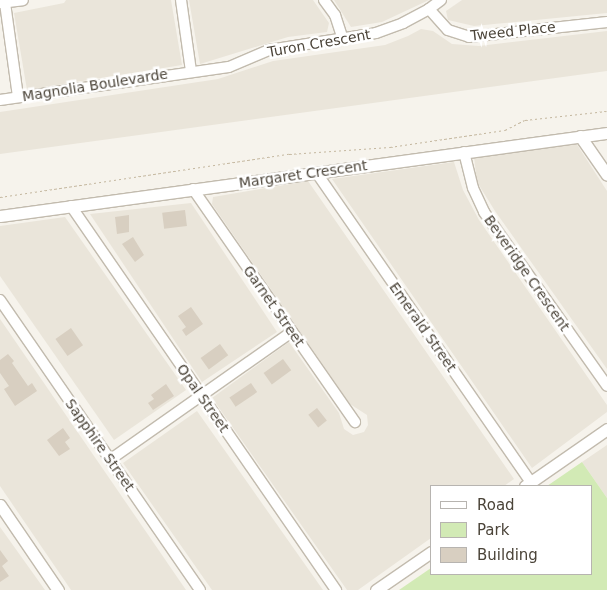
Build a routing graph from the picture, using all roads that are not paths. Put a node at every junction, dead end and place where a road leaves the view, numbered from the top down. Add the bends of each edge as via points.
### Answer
1 (23, 0) edge
2 (182, 0) edge
3 (324, 0) edge
4 (441, 0) edge
5 (2, 3) edge
6 (429, 9) junction
7 (607, 22) edge
8 (343, 39) junction
9 (191, 71) junction
10 (18, 97) junction
11 (0, 100) edge
12 (607, 133) edge
13 (580, 136) junction
14 (464, 152) junction
15 (316, 172) junction
16 (607, 175) edge
17 (193, 189) junction
18 (71, 206) junction
19 (0, 216) edge
20 (0, 300) edge
21 (292, 332) junction
22 (607, 386) edge
23 (201, 396) junction
24 (355, 422) dead end
25 (607, 429) edge
26 (111, 459) junction
27 (528, 484) edge
28 (1, 509) edge
29 (430, 553) edge
30 (58, 590) edge
31 (200, 590) edge
32 (336, 590) edge
33 (376, 590) edge

1 - 5 street
2 - 9 street
3 - 8 street via 339,24
4 - 6 street, Turon Crescent
5 - 10 street
6 - 7 street, Tweed Place via 448,30 469,37
6 - 8 street, Turon Crescent via 376,33
8 - 9 street, Turon Crescent via 269,50 230,67
9 - 10 street, Magnolia Boulevarde
10 - 11 street, Magnolia Boulevarde
12 - 13 street, Margaret Crescent
13 - 14 street, Margaret Crescent
13 - 16 street
14 - 15 street, Margaret Crescent
14 - 22 street, Beveridge Crescent via 473,188 484,212
15 - 17 street, Margaret Crescent
15 - 27 street, Emerald Street
17 - 18 street, Margaret Crescent
17 - 21 street, Garnet Street
18 - 19 street, Margaret Crescent
18 - 23 street, Opal Street
20 - 26 street, Sapphire Street
21 - 23 street
21 - 24 street, Garnet Street
23 - 26 street
23 - 32 street, Opal Street
25 - 27 street
26 - 31 street, Sapphire Street
28 - 30 street
29 - 33 street

